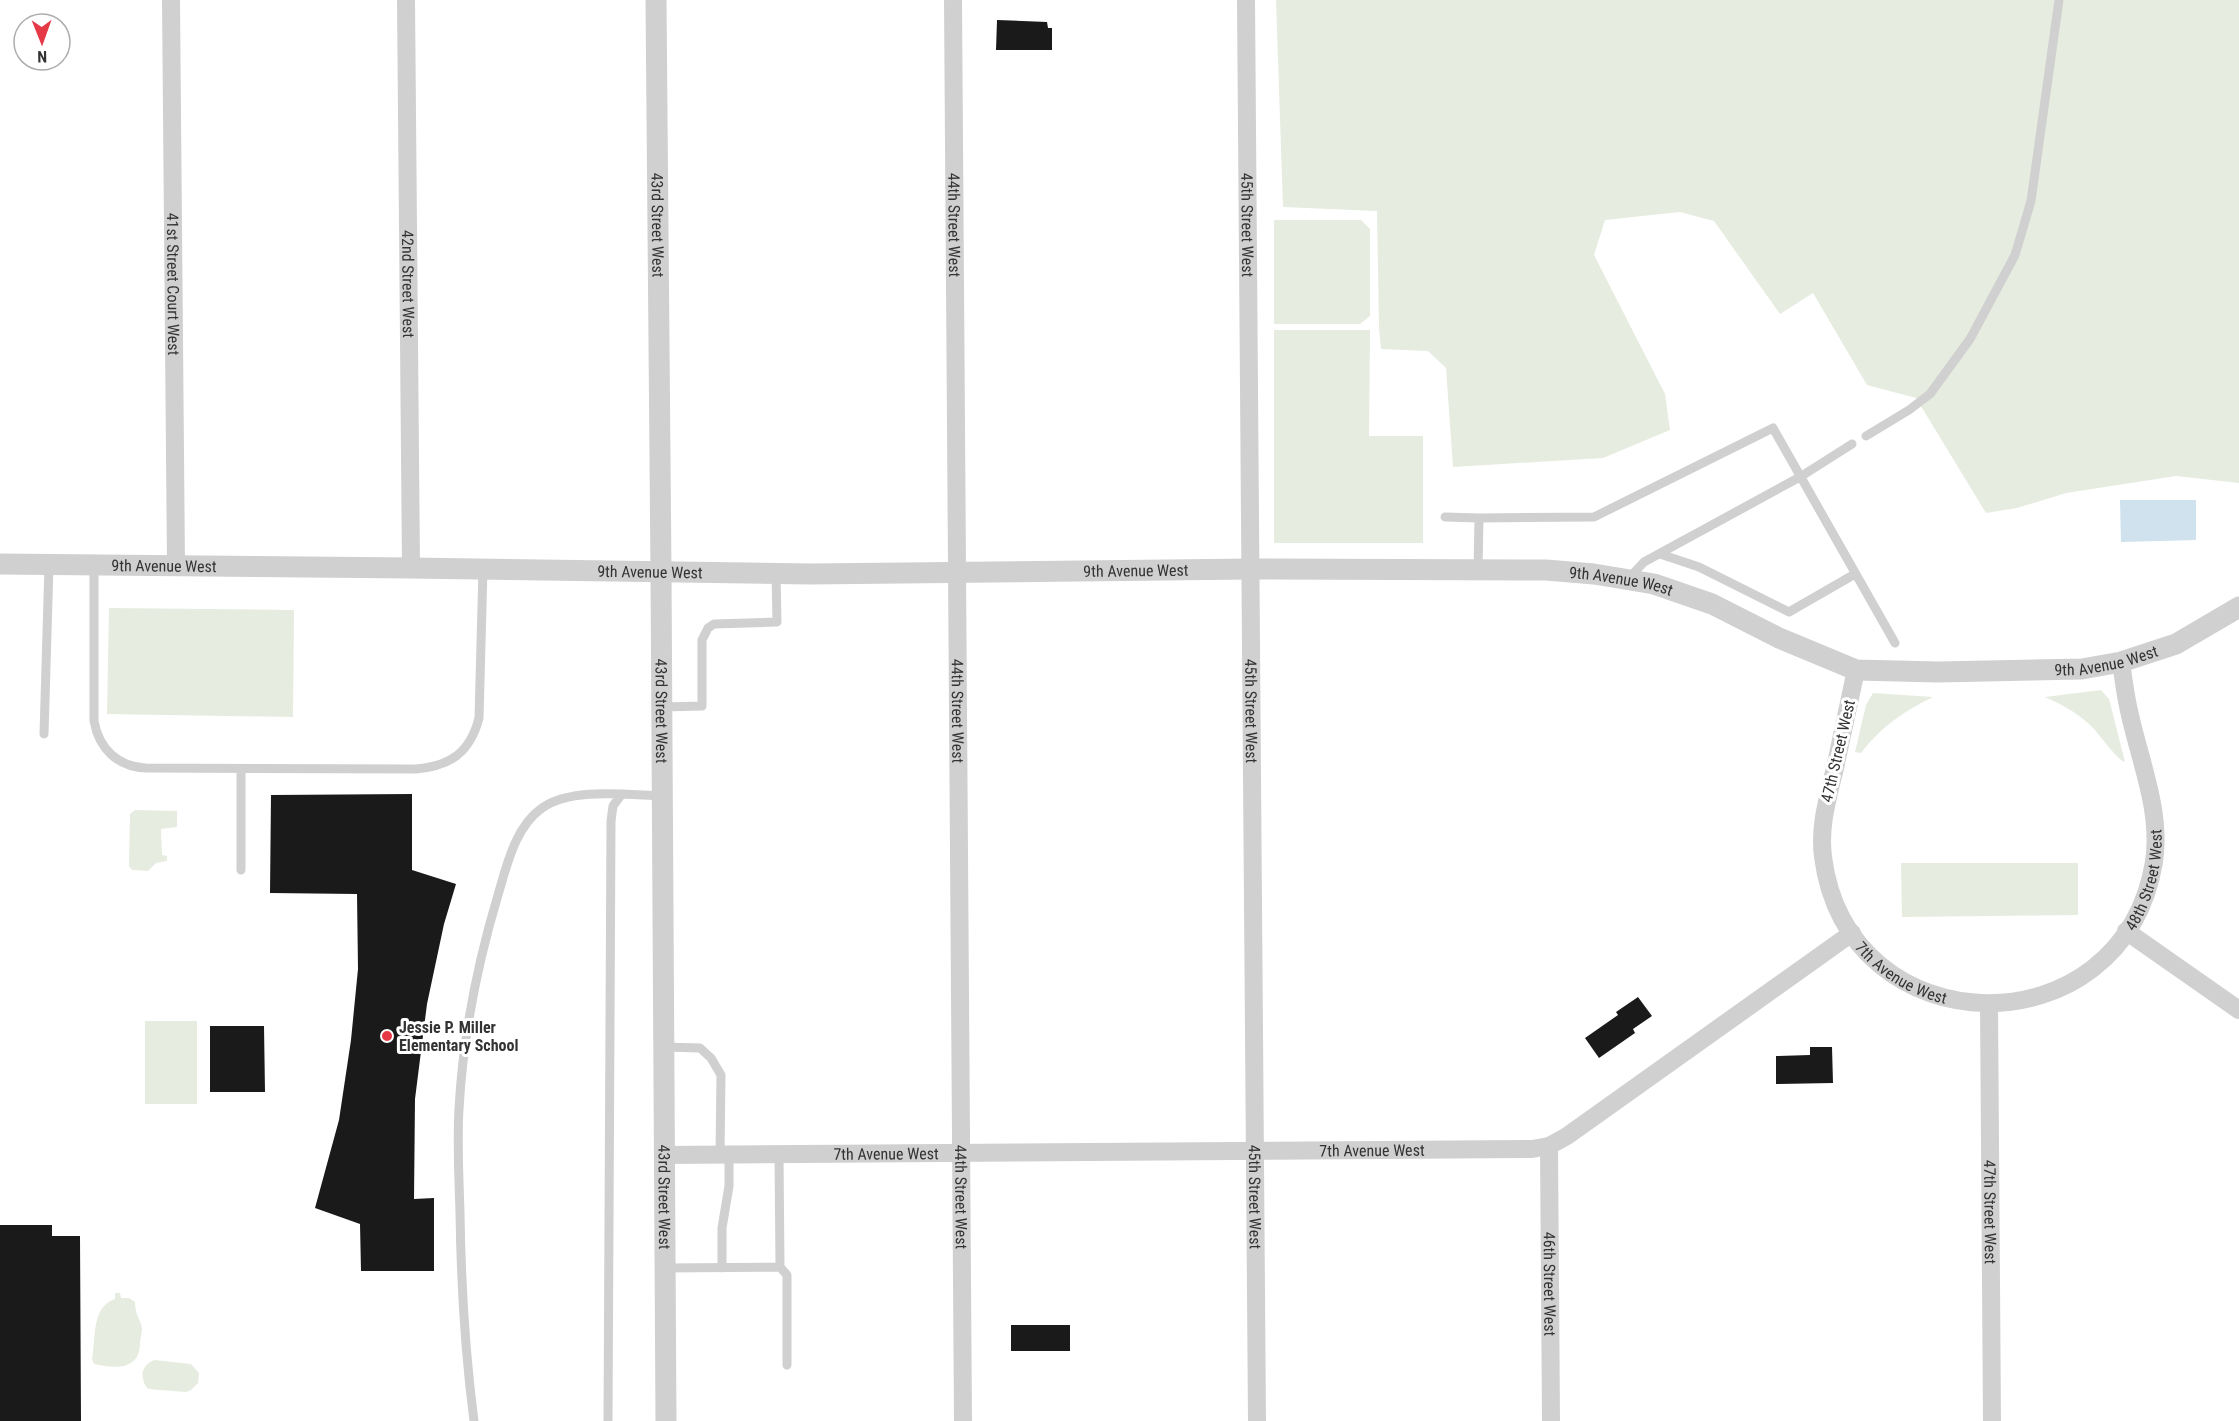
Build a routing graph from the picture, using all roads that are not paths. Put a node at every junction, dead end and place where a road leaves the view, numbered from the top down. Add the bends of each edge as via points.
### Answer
1 (171, 0) edge
2 (406, 0) edge
3 (656, 0) edge
4 (953, 0) edge
5 (1246, 0) edge
6 (2059, 0) edge
7 (1866, 436) dead end
8 (1852, 444) dead end
9 (1800, 477) junction
10 (1445, 518) dead end
11 (1479, 518) junction
12 (1660, 554) junction
13 (0, 564) edge
14 (49, 565) junction
15 (94, 565) junction
16 (176, 566) junction
17 (411, 568) junction
18 (483, 569) junction
19 (1251, 569) junction
20 (1478, 570) junction
21 (957, 572) junction
22 (662, 573) junction
23 (776, 574) junction
24 (1855, 574) junction
25 (1628, 579) junction
26 (2239, 607) edge
27 (1895, 643) dead end
28 (2121, 662) junction
29 (1856, 670) junction
30 (662, 707) junction
31 (45, 734) dead end
32 (241, 769) junction
33 (621, 795) junction
34 (662, 796) junction
35 (241, 870) dead end
36 (2126, 932) junction
37 (1852, 933) junction
38 (1989, 1004) junction
39 (2239, 1010) edge
40 (664, 1047) junction
41 (1549, 1146) junction
42 (1255, 1151) junction
43 (963, 1153) junction
44 (725, 1154) junction
45 (778, 1154) junction
46 (664, 1155) junction
47 (780, 1267) junction
48 (665, 1268) junction
49 (722, 1268) junction
50 (787, 1365) dead end
51 (474, 1421) edge
52 (608, 1421) edge
53 (666, 1421) edge
54 (963, 1421) edge
55 (1257, 1421) edge
56 (1551, 1421) edge
57 (1992, 1421) edge

1 - 16 street, 41st Street Court West
2 - 17 street, 42nd Street West
3 - 22 street, 43rd Street West
4 - 21 street, 44th Street West
5 - 19 street, 45th Street West
6 - 7 lane via 2031,201 2015,255 1970,339 1930,394
8 - 9 lane
9 - 11 lane via 1773,428 1594,517
9 - 12 lane
9 - 24 lane
10 - 11 lane
11 - 20 lane
12 - 24 lane via 1699,567 1789,612
12 - 25 lane via 1644,561
13 - 14 street, 9th Avenue West
14 - 15 street, 9th Avenue West
14 - 31 lane
15 - 16 street, 9th Avenue West
15 - 32 lane via 94,721 102,745 117,760 134,768
16 - 17 street, 9th Avenue West
17 - 18 street, 9th Avenue West
18 - 22 street, 9th Avenue West
18 - 32 lane via 479,718 473,738 458,755 441,766 416,769
19 - 20 street, 9th Avenue West
19 - 21 street, 9th Avenue West
19 - 42 street, 45th Street West
20 - 25 street, 9th Avenue West via 1562,571
21 - 23 street, 9th Avenue West
21 - 43 street, 44th Street West
22 - 23 street, 9th Avenue West
22 - 30 street, 43rd Street West
23 - 30 lane via 777,622 714,624 708,628 702,640 702,706
24 - 27 lane
25 - 29 street, 9th Avenue West via 1712,604
26 - 28 street, 9th Avenue West via 2176,644
28 - 29 street, 9th Avenue West via 2082,669
28 - 36 street, 48th Street West via 2155,827 2148,886
29 - 37 street, 47th Street West via 1822,828 1828,882
30 - 34 street, 43rd Street West
32 - 35 lane
33 - 34 lane
33 - 51 lane via 562,799 541,809 527,823 505,873 480,957 465,1045 459,1141 462,1299
33 - 52 lane via 613,806 611,821
34 - 40 street, 43rd Street West
36 - 38 street, 48th Street West via 2098,963 2072,982 2042,996
36 - 39 street
37 - 38 street, 7th Avenue West via 1878,962 1915,988 1967,1003
37 - 41 street, 7th Avenue West
38 - 57 street, 47th Street West
40 - 44 lane via 700,1048 721,1075
40 - 46 street, 43rd Street West
41 - 42 street, 7th Avenue West
41 - 56 street, 46th Street West
42 - 43 street, 7th Avenue West
42 - 55 street, 45th Street West
43 - 45 street, 7th Avenue West
43 - 54 street, 44th Street West
44 - 45 street, 7th Avenue West
44 - 46 street, 7th Avenue West
44 - 49 lane via 729,1186 722,1228
45 - 47 lane
46 - 48 street, 43rd Street West
47 - 49 lane
47 - 50 lane via 787,1275
48 - 49 lane
48 - 53 street, 43rd Street West

